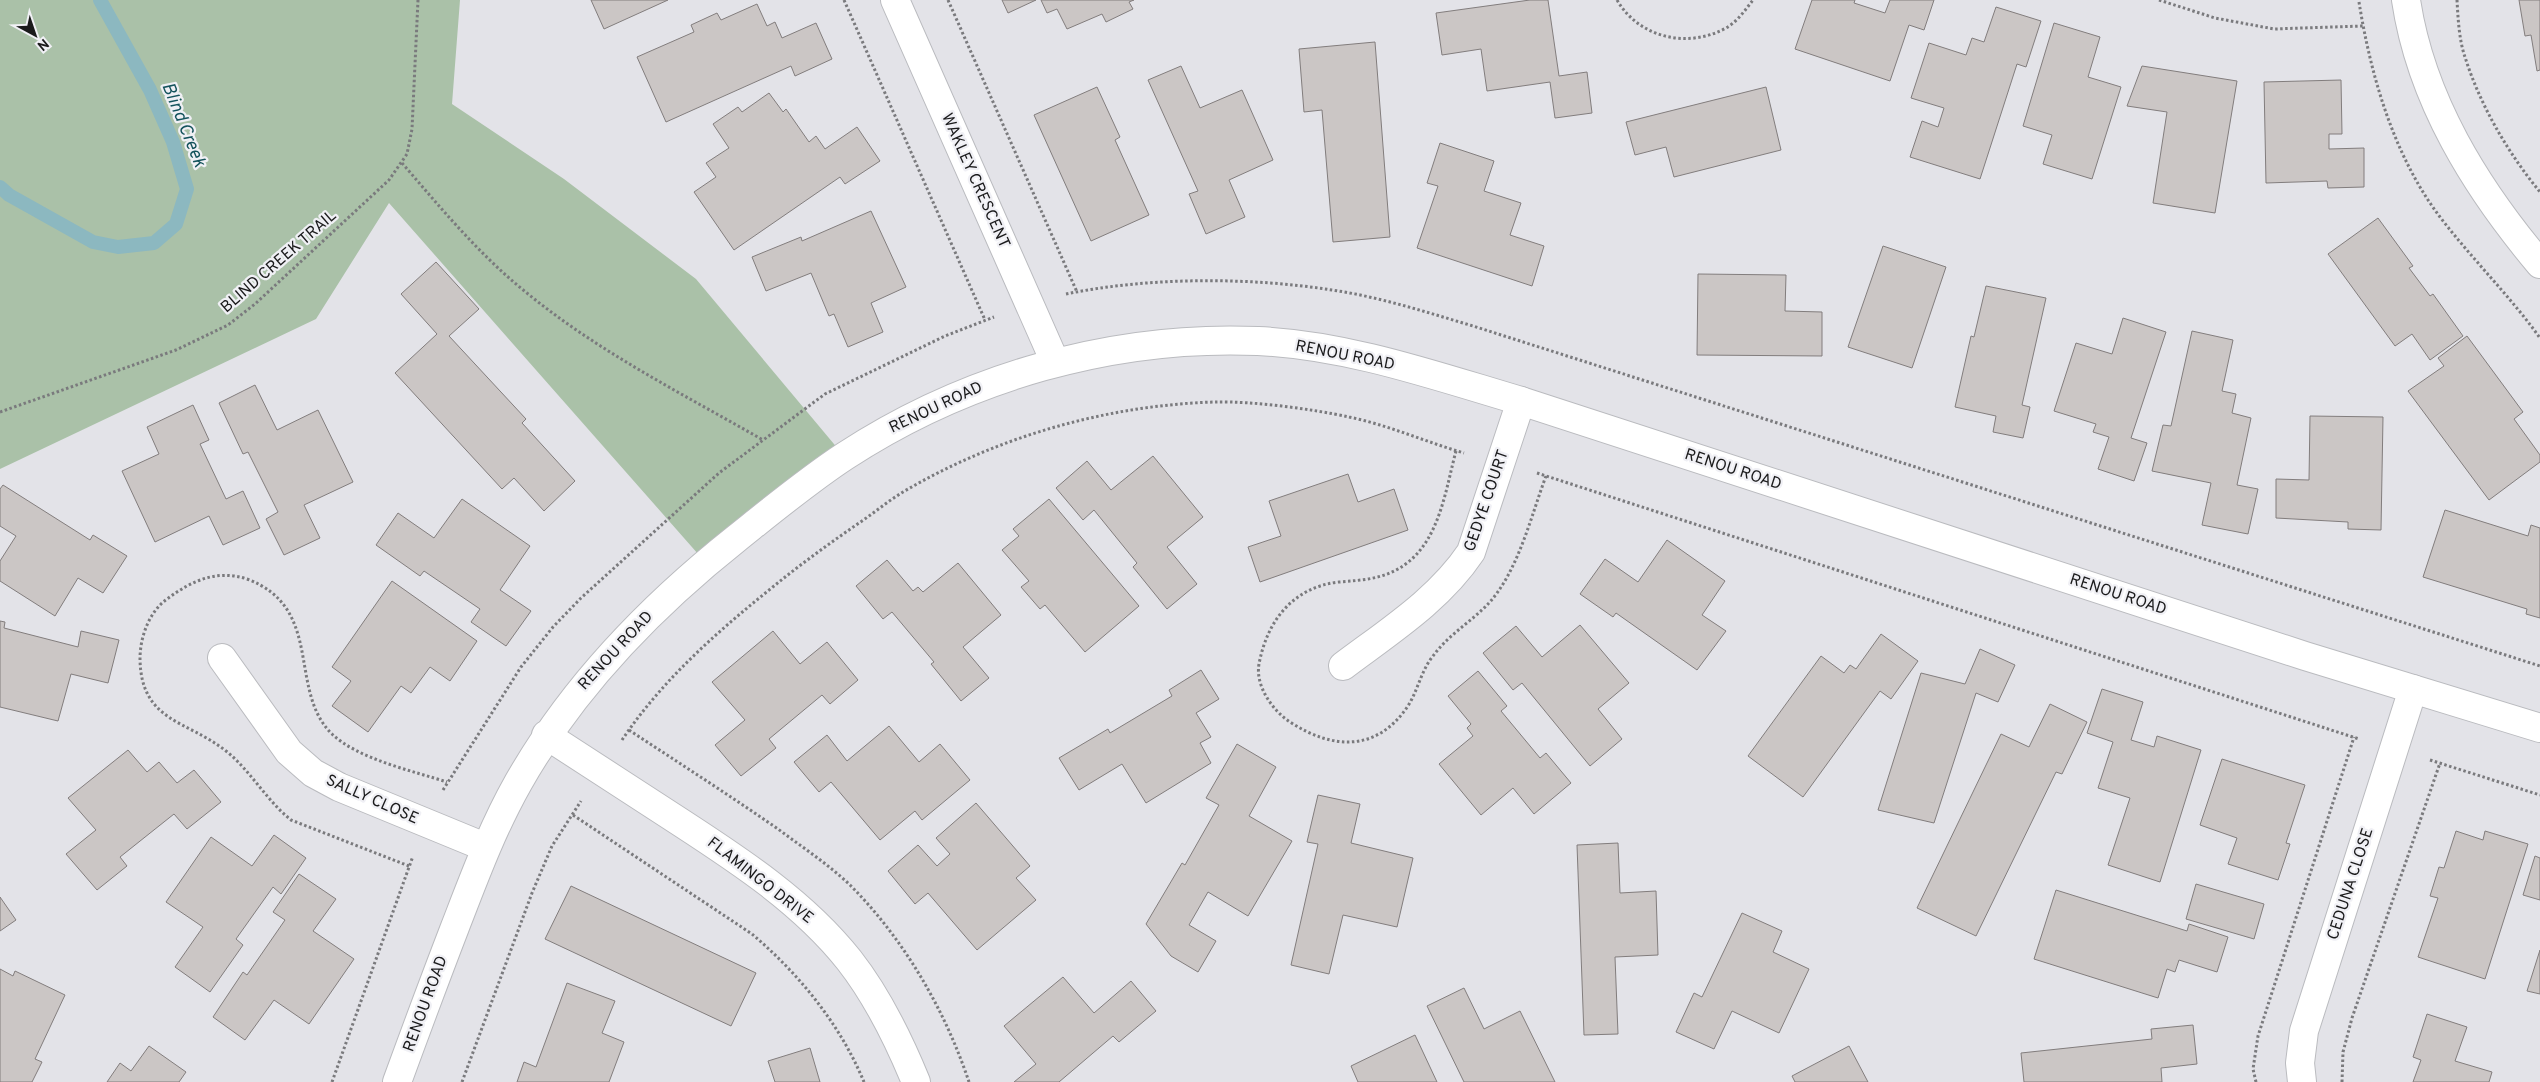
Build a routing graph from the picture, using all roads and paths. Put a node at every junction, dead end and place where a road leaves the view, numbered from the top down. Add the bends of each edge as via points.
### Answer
1 (418, 0) edge
2 (844, 0) edge
3 (895, 0) edge
4 (948, 0) edge
5 (1617, 0) edge
6 (1753, 0) edge
7 (2159, 0) edge
8 (2406, 0) edge
9 (2457, 0) edge
10 (2363, 26) dead end
11 (402, 164) junction
12 (2540, 192) edge
13 (2540, 264) edge
14 (1077, 292) junction
15 (1058, 296) dead end
16 (999, 315) dead end
17 (985, 320) junction
18 (1055, 362) junction
19 (1521, 401) junction
20 (0, 412) edge
21 (763, 440) junction
22 (1471, 455) dead end
23 (1533, 472) dead end
24 (222, 658) dead end
25 (1343, 666) dead end
26 (2540, 666) edge
27 (2413, 689) junction
28 (2540, 728) edge
29 (546, 735) junction
30 (2354, 737) junction
31 (2367, 741) dead end
32 (621, 743) dead end
33 (2425, 759) dead end
34 (2440, 763) junction
35 (2540, 795) edge
36 (584, 797) dead end
37 (438, 798) dead end
38 (573, 815) junction
39 (485, 847) junction
40 (415, 849) dead end
41 (332, 1082) edge
42 (397, 1082) edge
43 (462, 1082) edge
44 (864, 1082) edge
45 (916, 1082) edge
46 (2256, 1082) edge
47 (2302, 1082) edge
48 (2342, 1082) edge

1 - 11 path, BLIND CREEK TRAIL via 412,129
2 - 17 path
3 - 18 street, WAKLEY CRESCENT
4 - 14 path
5 - 6 path via 1638,25 1653,34 1686,38 1704,37 1728,27
7 - 10 path via 2215,18 2274,28
8 - 13 street via 2419,55 2461,155 2489,201
9 - 12 path via 2464,56 2481,99 2506,144
11 - 20 path, BLIND CREEK TRAIL via 356,211 228,325 176,350
11 - 21 path via 490,261 563,321 608,351
14 - 15 path
14 - 26 path via 1188,281 1235,282 1331,290 1398,304
16 - 17 path
17 - 21 path via 847,382 825,394
18 - 19 street, RENOU ROAD via 1178,344 1259,341 1325,348
18 - 29 street, RENOU ROAD via 985,384 941,403 900,423 821,473 666,598 586,681
19 - 25 street, GEDYE COURT via 1471,552 1460,569 1442,590
19 - 27 street, RENOU ROAD
21 - 37 path via 662,522 552,627 521,666
22 - 32 path via 1350,417 1217,402 1153,406 1086,419 1007,443 956,463 901,493 792,571 694,653 651,699
23 - 30 path
24 - 39 street, SALLY CLOSE via 289,752 313,773 339,787
27 - 28 street, RENOU ROAD
27 - 47 street, CEDUNA CLOSE via 2304,1031 2300,1063
29 - 39 street, RENOU ROAD
29 - 45 street, FLAMINGO DRIVE via 728,853 818,925 876,997 900,1042
30 - 31 path
30 - 46 path via 2258,1036 2253,1070
33 - 34 path
34 - 35 path
34 - 48 path via 2352,1018 2343,1052
36 - 38 path
38 - 43 path via 552,846 532,893
38 - 44 path via 752,934 771,950 828,1017
39 - 42 street, RENOU ROAD
40 - 41 path

